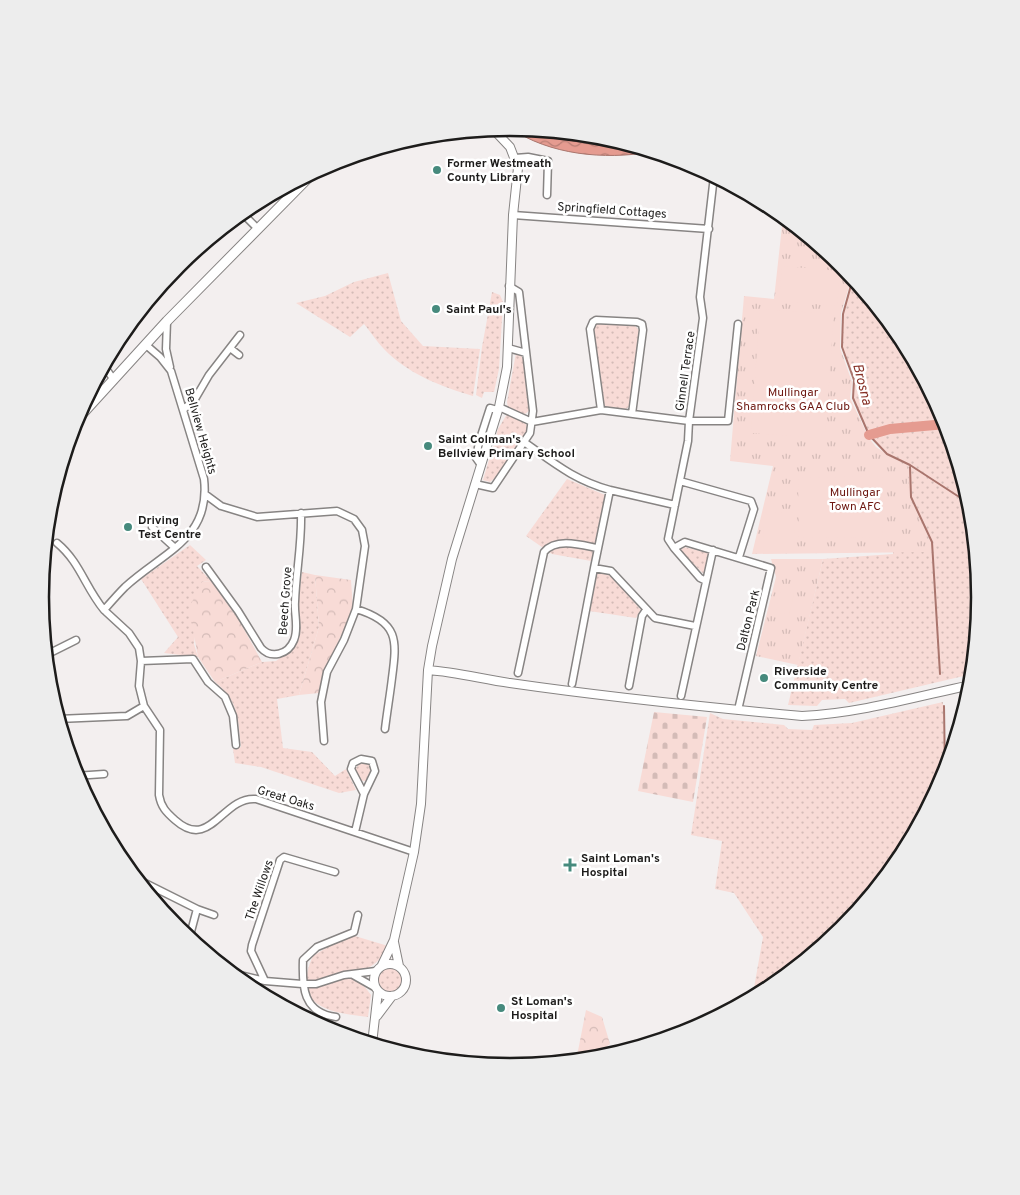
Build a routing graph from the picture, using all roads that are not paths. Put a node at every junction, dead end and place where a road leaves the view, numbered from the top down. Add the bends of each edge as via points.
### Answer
1 (500, 136) edge
2 (515, 158) junction
3 (713, 184) edge
4 (298, 188) edge
5 (547, 196) dead end
6 (513, 215) junction
7 (248, 218) edge
8 (258, 229) junction
9 (709, 229) junction
10 (509, 286) junction
11 (167, 321) junction
12 (738, 324) dead end
13 (240, 336) dead end
14 (146, 345) junction
15 (230, 348) junction
16 (508, 348) junction
17 (526, 353) junction
18 (239, 355) dead end
19 (171, 371) junction
20 (108, 372) edge
21 (114, 380) junction
22 (91, 404) edge
23 (498, 408) junction
24 (184, 409) junction
25 (601, 410) junction
26 (632, 414) junction
27 (689, 421) junction
28 (532, 422) junction
29 (524, 442) junction
30 (680, 481) junction
31 (475, 484) junction
32 (610, 490) junction
33 (206, 495) junction
34 (675, 506) junction
35 (301, 513) junction
36 (152, 527) dead end
37 (57, 543) dead end
38 (175, 548) junction
39 (597, 548) junction
40 (674, 548) junction
41 (713, 550) junction
42 (739, 557) junction
43 (206, 567) dead end
44 (594, 568) junction
45 (706, 581) junction
46 (356, 609) junction
47 (104, 610) junction
48 (646, 610) junction
49 (695, 626) junction
50 (76, 640) dead end
51 (52, 653) edge
52 (141, 661) junction
53 (428, 670) junction
54 (518, 673) dead end
55 (572, 684) dead end
56 (628, 686) dead end
57 (962, 687) edge
58 (682, 696) dead end
59 (144, 706) junction
60 (738, 710) junction
61 (65, 719) edge
62 (385, 729) dead end
63 (324, 741) dead end
64 (236, 745) dead end
65 (104, 774) dead end
66 (85, 775) edge
67 (364, 794) junction
68 (355, 832) junction
69 (414, 852) junction
70 (335, 872) dead end
71 (150, 885) edge
72 (198, 909) junction
73 (214, 915) dead end
74 (358, 915) dead end
75 (191, 931) edge
76 (394, 940) junction
77 (399, 966) junction
78 (379, 968) junction
79 (353, 975) junction
80 (251, 979) edge
81 (265, 981) junction
82 (302, 984) junction
83 (377, 989) junction
84 (392, 996) junction
85 (336, 1017) dead end
86 (376, 1018) junction
87 (373, 1037) edge

1 - 2 street
2 - 5 street via 548,161
2 - 6 street via 518,168
3 - 9 street
4 - 8 main road
6 - 9 street, Springfield Cottages
6 - 10 street
7 - 8 street
8 - 11 main road
9 - 27 street, Ginnell Terrace via 700,297 703,318
10 - 16 street
10 - 17 street via 519,292
11 - 14 main road
11 - 19 street via 166,349
12 - 27 street via 728,421
13 - 15 street
14 - 19 street, Bellview Heights
14 - 21 main road
15 - 18 street
15 - 24 street via 195,399
16 - 17 street
16 - 23 street
17 - 28 street
19 - 24 street, Bellview Heights
20 - 21 street
21 - 22 main road
23 - 28 street
23 - 31 street
24 - 33 street, Bellview Heights
25 - 26 street, Ginnell Terrace
25 - 26 street via 590,329 596,320 637,322 642,324 643,330
25 - 28 street, Ginnell Terrace
26 - 27 street, Ginnell Terrace
27 - 30 street
28 - 29 street
29 - 31 street via 493,488
29 - 32 street via 572,476
30 - 34 street
30 - 42 street via 754,504
31 - 53 street via 452,559
32 - 34 street
32 - 39 street
33 - 35 street via 221,506 257,517
33 - 38 street, Bellview Heights via 199,522
34 - 40 street via 668,539
35 - 43 street, Beech Grove via 294,601 297,628 295,639 284,652 275,656 261,648
35 - 46 street via 346,514 362,530 365,546
36 - 38 street
37 - 47 street via 77,563 88,590
38 - 47 street, Bellview Heights via 125,587
39 - 44 street
39 - 54 street via 572,542 549,547 544,552
40 - 41 street, Dalton Park via 685,542
40 - 45 street
41 - 42 street, Dalton Park
41 - 45 street
42 - 60 street, Dalton Park via 768,566 772,572
44 - 48 street via 611,571
44 - 55 street
45 - 49 street
46 - 62 street via 384,622 396,645
46 - 63 street via 327,672 321,702
47 - 52 street via 129,633 139,648
48 - 49 street via 655,618
48 - 56 street via 642,616
49 - 58 street
50 - 51 street
52 - 59 street via 139,686
52 - 64 street via 193,659 208,682 225,697 233,716
53 - 60 street via 508,683
53 - 69 street via 421,804
57 - 60 street via 835,714 802,716
59 - 61 street via 127,716
59 - 68 street, Great Oaks via 160,730 160,804 181,825 199,830 207,828 236,802 249,798
65 - 66 street
67 - 67 street via 375,767 372,761 361,759 353,763 351,769
67 - 68 street
68 - 69 street, Great Oaks
69 - 76 street
70 - 81 street, The Willows via 284,857 280,860 251,951
71 - 72 street
72 - 73 street
72 - 75 street
74 - 82 street via 354,932 317,948 303,960
76 - 77 street
76 - 78 street
77 - 78 street via 392,963
77 - 84 street via 406,975 406,983
78 - 79 street
78 - 83 street via 374,979
79 - 82 street
79 - 83 street
80 - 81 street
81 - 82 street
82 - 85 street via 316,1010
83 - 84 street
83 - 86 street
84 - 86 street
86 - 87 street

